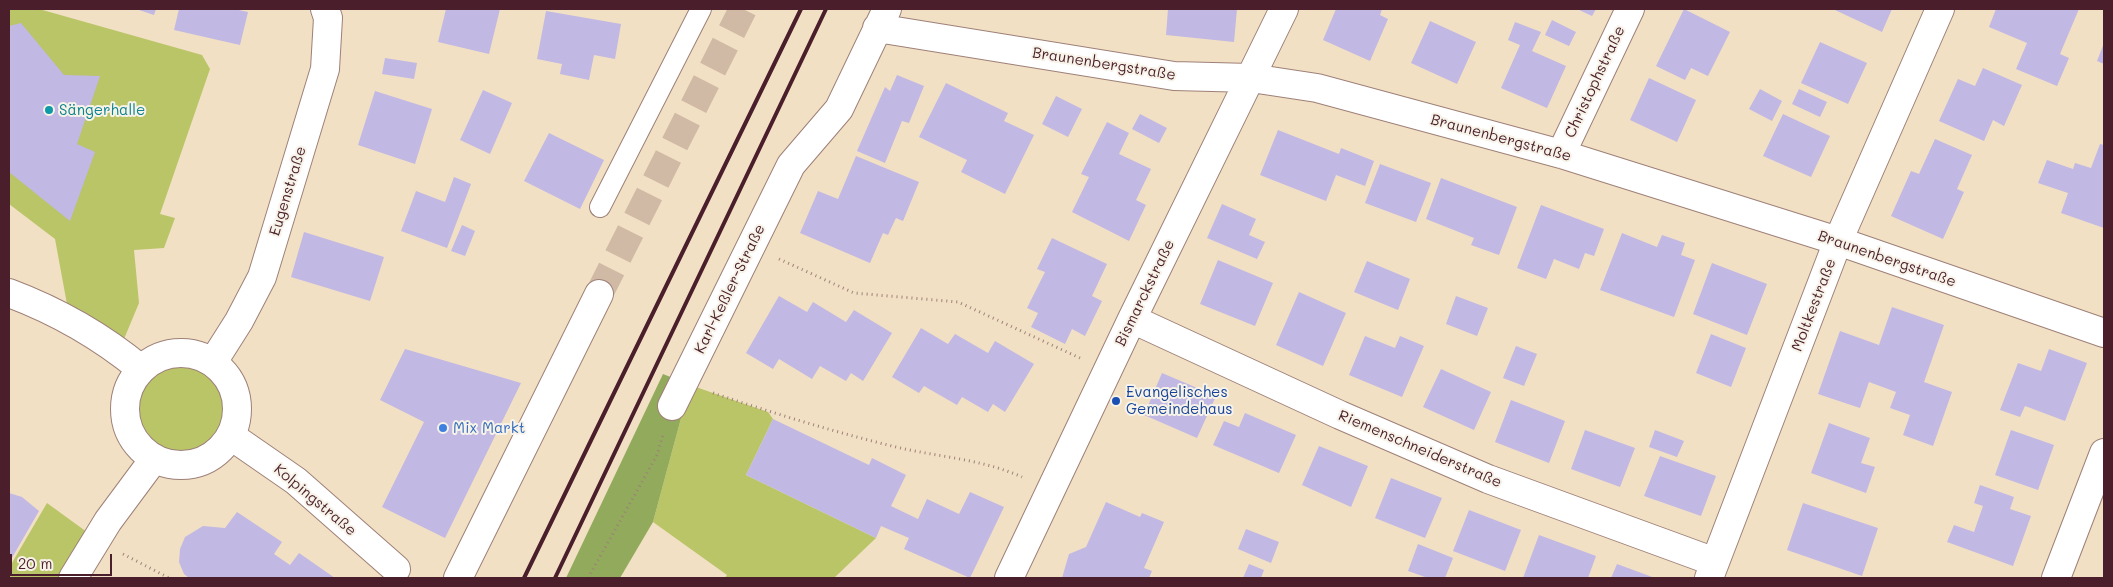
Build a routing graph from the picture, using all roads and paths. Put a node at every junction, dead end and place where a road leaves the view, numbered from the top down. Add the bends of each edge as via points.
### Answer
1 (326, 9) edge
2 (700, 9) edge
3 (1284, 9) edge
4 (1630, 9) edge
5 (1940, 9) edge
6 (882, 18) edge
7 (1251, 78) junction
8 (1561, 154) junction
9 (600, 207) dead end
10 (1838, 241) junction
11 (751, 246) junction
12 (9, 292) edge
13 (599, 294) tunnel mouth
14 (1132, 319) junction
15 (2104, 334) edge
16 (213, 362) junction
17 (141, 368) junction
18 (1107, 370) junction
19 (678, 394) junction
20 (231, 436) junction
21 (2104, 453) edge
22 (154, 459) junction
23 (1052, 489) junction
24 (97, 540) junction
25 (396, 569) dead end
26 (1712, 570) edge
27 (73, 578) edge
28 (169, 578) edge
29 (458, 578) edge
30 (588, 578) edge
31 (1009, 578) edge
32 (2056, 578) edge

1 - 16 street, Eugenstraße via 324,69 262,277
2 - 9 lane
3 - 7 street, Bismarckstraße
4 - 8 street, Christophstraße
5 - 10 street, Moltkestraße
6 - 7 street, Braunenbergstraße via 1174,76
6 - 11 street, Karl-Keßler-Straße via 838,109 791,165
7 - 8 street, Braunenbergstraße via 1317,88
7 - 14 street, Bismarckstraße
8 - 10 street, Braunenbergstraße
10 - 15 street, Braunenbergstraße
10 - 26 street, Moltkestraße
11 - 18 path via 854,293 958,302
11 - 19 street, Karl-Keßler-Straße
12 - 17 street via 73,322
13 - 29 street
14 - 18 street, Bismarckstraße
14 - 26 street, Riemenschneiderstraße via 1340,415
16 - 17 street via 195,354 176,353 157,358
16 - 20 street via 228,376 236,396 238,416
17 - 22 street via 129,386 124,407 127,428 137,446
18 - 23 street, Bismarckstraße
19 - 23 path via 897,447 998,466
19 - 30 path via 657,455
20 - 22 street via 217,454 197,463 175,466
20 - 25 street, Kolpingstraße via 296,481
21 - 32 street
22 - 24 street
23 - 31 street, Bismarckstraße
24 - 27 street
24 - 28 path

